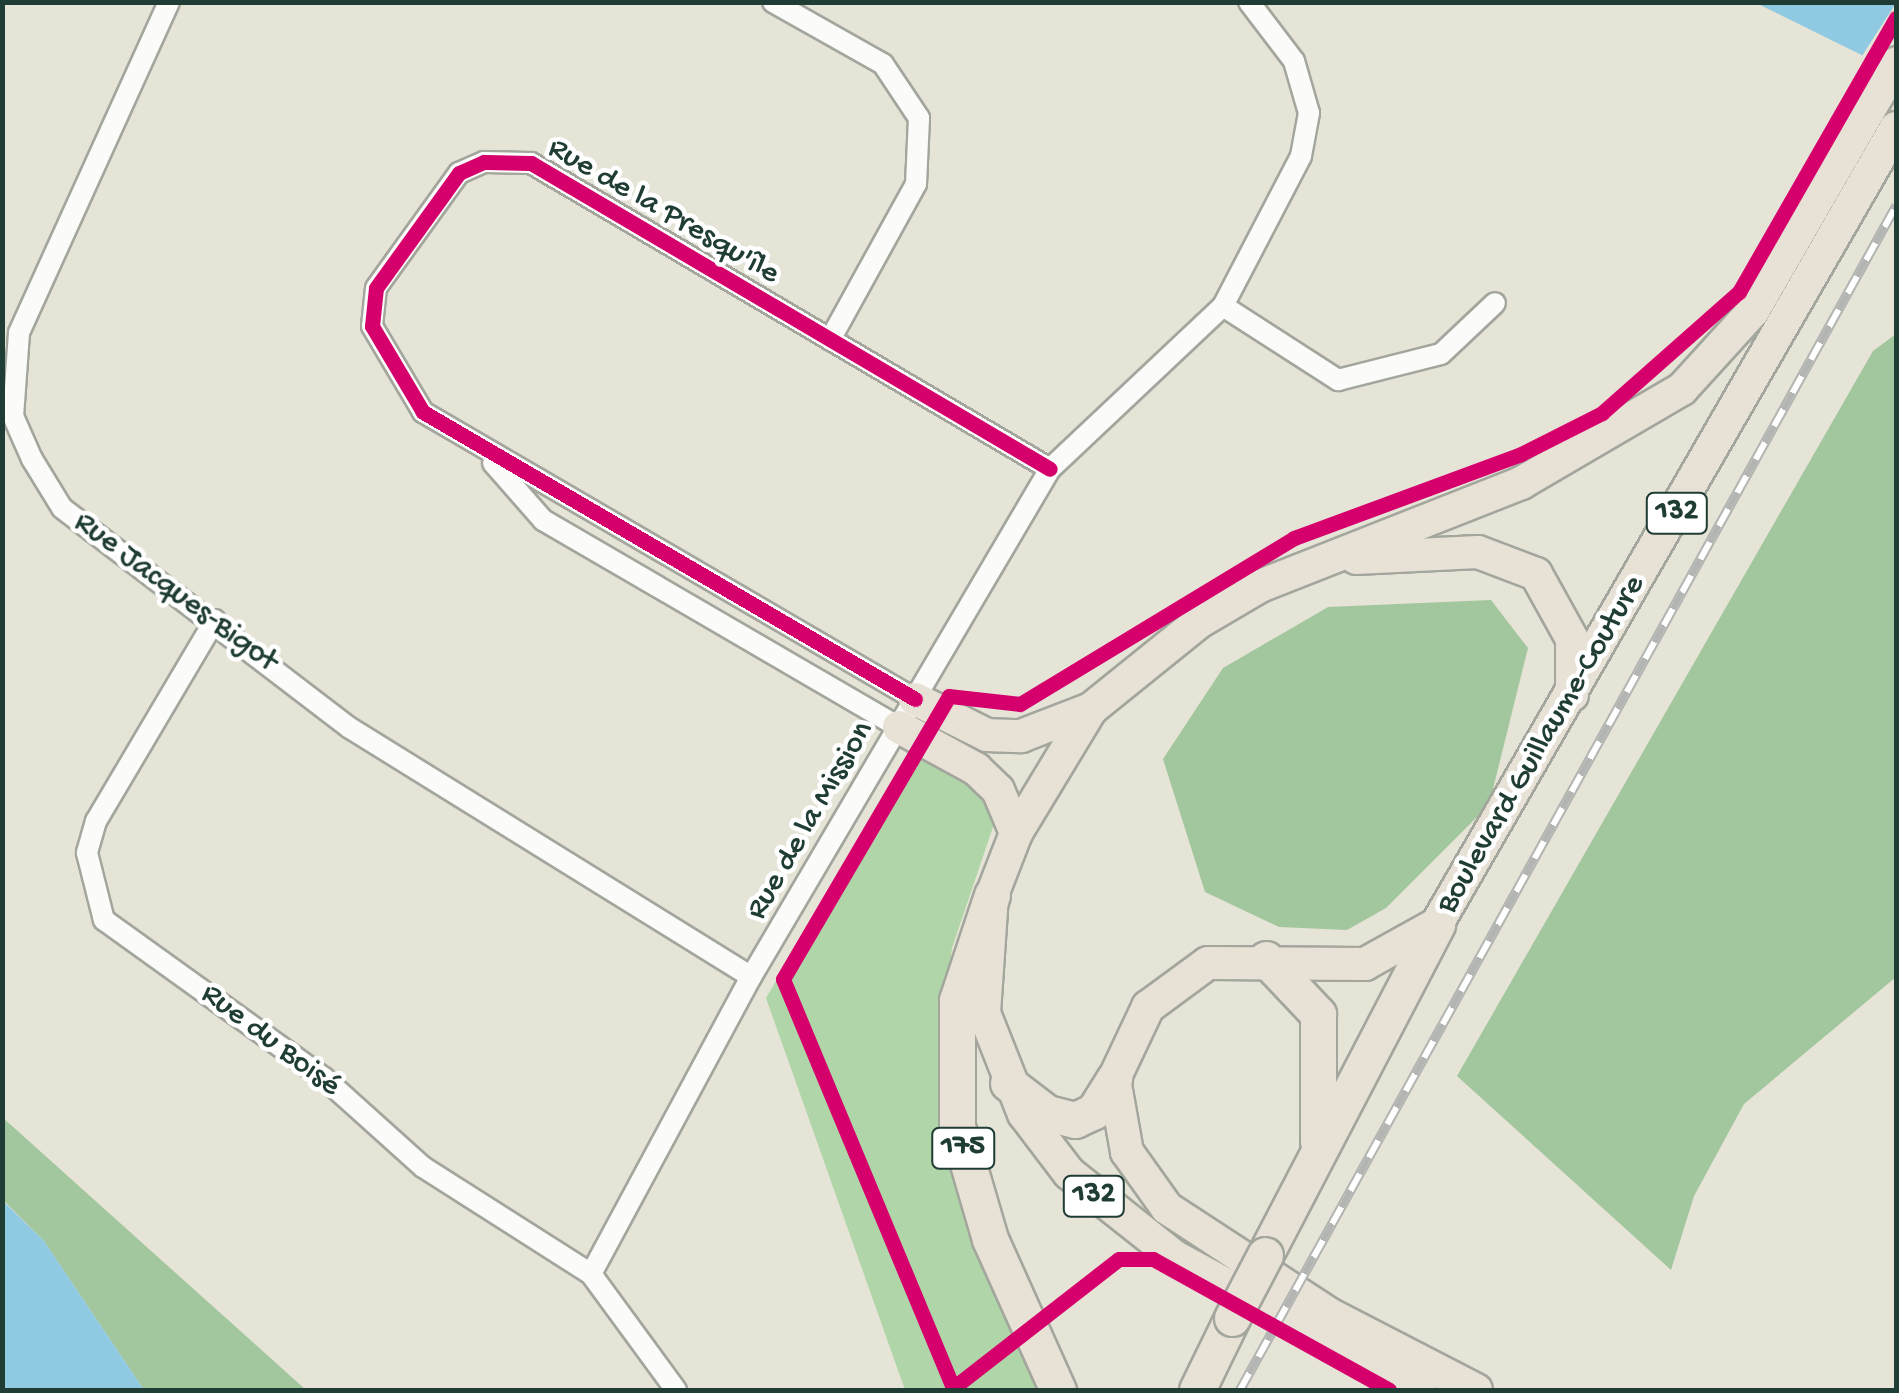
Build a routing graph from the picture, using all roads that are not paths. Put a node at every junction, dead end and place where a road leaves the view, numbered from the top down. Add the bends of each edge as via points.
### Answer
1 (169, 2) edge
2 (773, 2) edge
3 (1248, 2) edge
4 (1896, 63) edge
5 (1896, 128) edge
6 (1495, 303) dead end
7 (1223, 306) junction
8 (830, 340) junction
9 (488, 458) junction
10 (1050, 469) junction
11 (1322, 562) junction
12 (215, 620) junction
13 (1572, 696) junction
14 (1091, 709) junction
15 (906, 713) junction
16 (1016, 833) junction
17 (992, 895) junction
18 (1438, 924) junction
19 (1266, 959) junction
20 (751, 976) junction
21 (1114, 1079) junction
22 (1008, 1082) junction
23 (1316, 1158) junction
24 (590, 1274) junction
25 (676, 1390) edge
26 (1058, 1390) edge
27 (1197, 1390) edge
28 (1420, 1390) edge
29 (1476, 1390) edge

1 - 12 street, Rue Jacques-Bigot via 19,333 13,416 62,508
2 - 8 street via 883,64 919,118 916,184
3 - 7 street, Rue de la Mission via 1294,61 1309,113 1301,156
4 - 11 main road, 132 via 1753,312 1682,389 1581,454
5 - 13 main road, Boulevard Guillaume-Couture / 132
6 - 7 street via 1441,354 1338,380
7 - 10 street, Rue de la Mission
8 - 9 street, Rue de la Presqu'île via 531,163 484,162 440,190 376,288 372,326 422,412
8 - 10 street, Rue de la Presqu'île
9 - 15 street, Rue de la Presqu'île via 561,488
9 - 15 street, Rue de la Presqu'île via 543,520
10 - 15 street, Rue de la Mission
11 - 13 main road via 1478,552 1520,564 1564,612
11 - 14 main road, 132 via 1199,622
12 - 20 street, Rue Jacques-Bigot via 458,802
12 - 24 street, Rue du Boisé via 96,821 88,866 104,920 324,1078 423,1167
13 - 18 main road, Boulevard Guillaume-Couture / 132
14 - 15 main road via 1021,736
14 - 16 main road, 132
15 - 16 main road via 998,790
15 - 20 street, Rue de la Mission
16 - 17 main road, 132
17 - 22 main road, 132 via 984,1012
17 - 26 highway, 175 via 958,1000 957,1126 990,1239
18 - 19 main road via 1365,964
18 - 23 highway, Boulevard Guillaume-Couture
19 - 21 main road via 1208,963 1168,986 1133,1028
19 - 23 highway via 1318,1014 1325,1046
20 - 24 street, Rue de la Mission
21 - 22 highway via 1094,1111 1075,1120 1047,1113
21 - 29 main road, 132 via 1127,1152 1167,1208 1329,1314
22 - 28 main road, 132 via 1058,1160 1138,1232
23 - 27 highway, Boulevard Guillaume-Couture, bridge
24 - 25 street, Rue du Boisé

